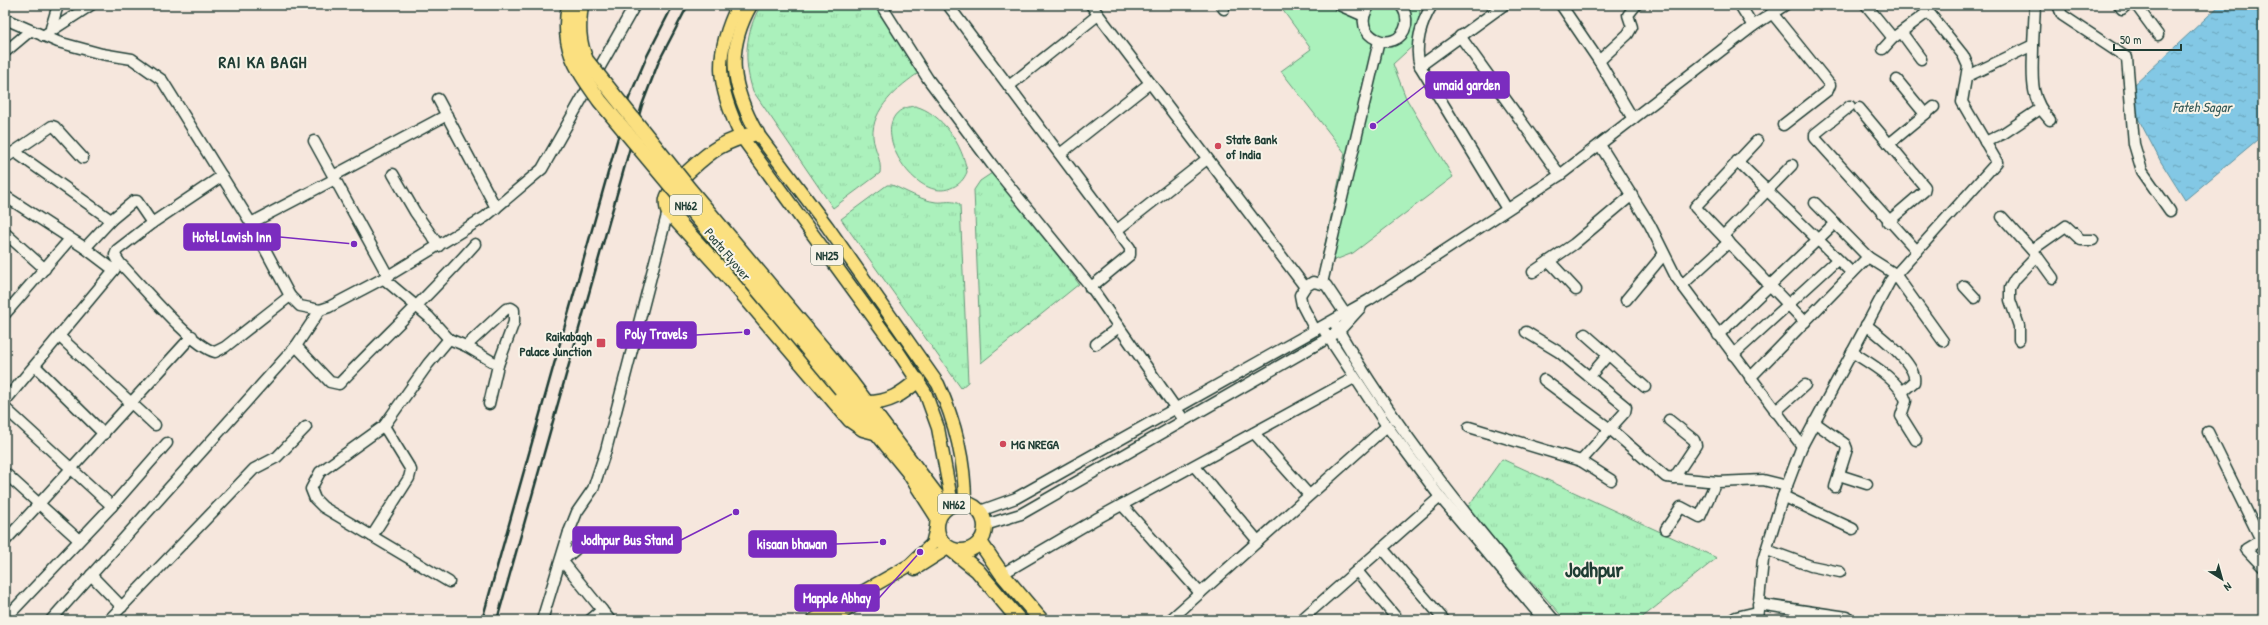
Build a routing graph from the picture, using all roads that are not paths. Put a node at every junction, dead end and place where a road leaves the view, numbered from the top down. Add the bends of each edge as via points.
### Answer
1 (58, 5) edge
2 (91, 5) edge
3 (569, 5) edge
4 (581, 5) edge
5 (635, 5) edge
6 (738, 5) edge
7 (751, 5) edge
8 (881, 5) edge
9 (948, 5) edge
10 (1091, 5) edge
11 (1339, 5) edge
12 (1370, 5) edge
13 (1400, 5) edge
14 (1432, 5) edge
15 (1504, 5) edge
16 (1561, 5) edge
17 (1636, 5) edge
18 (1740, 5) edge
19 (1785, 5) edge
20 (1866, 5) edge
21 (2035, 5) edge
22 (2058, 5) edge
23 (2119, 5) edge
24 (2127, 5) edge
25 (2136, 5) edge
26 (1925, 8) edge
27 (1772, 13) junction
28 (1098, 15) junction
29 (1364, 16) junction
30 (5, 19) edge
31 (1753, 26) junction
32 (52, 28) junction
33 (30, 31) junction
34 (2158, 35) dead end
35 (43, 36) junction
36 (1460, 36) junction
37 (1897, 36) junction
38 (1379, 41) junction
39 (2033, 45) junction
40 (1883, 48) dead end
41 (5, 52) edge
42 (1921, 59) dead end
43 (1599, 61) junction
44 (1420, 66) junction
45 (1968, 76) junction
46 (1897, 80) dead end
47 (1150, 83) junction
48 (1009, 86) junction
49 (438, 99) dead end
50 (1934, 107) dead end
51 (2040, 109) junction
52 (1925, 114) junction
53 (447, 115) junction
54 (1633, 119) junction
55 (2050, 120) dead end
56 (1783, 125) dead end
57 (757, 133) junction
58 (742, 136) junction
59 (314, 141) dead end
60 (1757, 141) dead end
61 (1985, 142) junction
62 (1889, 144) junction
63 (1600, 145) junction
64 (15, 152) junction
65 (1060, 154) junction
66 (5, 158) edge
67 (82, 158) dead end
68 (1207, 159) junction
69 (1737, 161) junction
70 (1792, 165) dead end
71 (393, 174) dead end
72 (1560, 175) junction
73 (222, 176) junction
74 (334, 178) junction
75 (1766, 191) junction
76 (1632, 195) junction
77 (5, 196) edge
78 (1815, 203) dead end
79 (496, 208) junction
80 (1507, 209) junction
81 (668, 211) junction
82 (2170, 211) dead end
83 (2002, 217) dead end
84 (111, 220) junction
85 (1888, 222) junction
86 (152, 223) junction
87 (252, 223) junction
88 (1835, 223) junction
89 (1117, 230) junction
90 (5, 233) edge
91 (832, 234) junction
92 (70, 239) junction
93 (1726, 239) junction
94 (2093, 240) dead end
95 (1818, 242) junction
96 (475, 244) dead end
97 (820, 244) junction
98 (439, 246) junction
99 (85, 248) junction
100 (1917, 251) junction
101 (2034, 253) junction
102 (1664, 254) junction
103 (1868, 257) junction
104 (1837, 260) junction
105 (1549, 261) junction
106 (116, 266) junction
107 (45, 269) junction
108 (1533, 272) dead end
109 (1852, 273) junction
110 (1895, 274) junction
111 (386, 278) junction
112 (2053, 278) dead end
113 (1322, 283) junction
114 (1682, 285) junction
115 (1304, 286) junction
116 (1771, 286) junction
117 (1964, 286) dead end
118 (1090, 288) junction
119 (1576, 290) dead end
120 (290, 296) junction
121 (1975, 298) dead end
122 (1368, 300) junction
123 (1626, 300) dead end
124 (1789, 305) junction
125 (415, 306) junction
126 (7, 308) edge
127 (320, 310) junction
128 (1344, 312) junction
129 (1332, 319) junction
130 (1805, 322) junction
131 (1866, 325) junction
132 (1119, 327) junction
133 (1318, 328) junction
134 (1339, 331) junction
135 (1526, 332) dead end
136 (1585, 334) dead end
137 (1718, 335) junction
138 (192, 336) junction
139 (60, 337) junction
140 (1328, 338) junction
141 (449, 339) junction
142 (2020, 340) dead end
143 (1943, 341) dead end
144 (1096, 344) dead end
145 (296, 346) junction
146 (466, 346) junction
147 (1852, 352) junction
148 (1608, 355) junction
149 (1733, 355) junction
150 (35, 366) junction
151 (498, 366) junction
152 (1590, 376) junction
153 (1354, 378) junction
154 (1750, 378) junction
155 (918, 380) junction
156 (1544, 380) dead end
157 (845, 385) junction
158 (1805, 385) dead end
159 (1645, 387) dead end
160 (1902, 392) junction
161 (5, 401) edge
162 (867, 403) junction
163 (132, 404) junction
164 (489, 404) dead end
165 (5, 408) edge
166 (1176, 409) junction
167 (1775, 412) junction
168 (1184, 420) junction
169 (1669, 420) dead end
170 (1814, 422) junction
171 (155, 425) dead end
172 (384, 426) junction
173 (1387, 426) junction
174 (306, 427) dead end
175 (1469, 427) dead end
176 (1610, 429) junction
177 (2208, 432) dead end
178 (878, 433) junction
179 (1254, 433) junction
180 (104, 434) junction
181 (1916, 440) dead end
182 (167, 443) dead end
183 (1802, 446) junction
184 (1581, 461) junction
185 (1195, 467) junction
186 (72, 469) junction
187 (5, 473) edge
188 (1839, 475) junction
189 (1674, 478) junction
190 (1611, 480) dead end
191 (1716, 482) junction
192 (1867, 484) dead end
193 (1787, 486) junction
194 (1835, 487) dead end
195 (1309, 496) junction
196 (1783, 496) junction
197 (1440, 497) junction
198 (40, 504) junction
199 (1122, 505) junction
200 (112, 506) junction
201 (980, 511) junction
202 (947, 512) junction
203 (985, 525) junction
204 (1666, 529) dead end
205 (1853, 530) dead end
206 (569, 532) junction
207 (372, 536) junction
208 (79, 540) junction
209 (1258, 541) junction
210 (5, 542) edge
211 (980, 542) junction
212 (1382, 548) junction
213 (950, 549) junction
214 (1766, 550) junction
215 (2263, 567) edge
216 (1357, 571) junction
217 (1840, 572) dead end
218 (1002, 574) junction
219 (90, 575) junction
220 (449, 582) dead end
221 (1200, 593) junction
222 (122, 607) junction
223 (602, 610) junction
224 (1757, 612) edge
225 (1818, 616) edge
226 (1847, 617) dead end
227 (5, 619) edge
228 (1306, 619) edge
229 (51, 620) edge
230 (109, 620) edge
231 (542, 620) edge
232 (590, 620) edge
233 (610, 620) edge
234 (813, 620) edge
235 (830, 620) edge
236 (1019, 620) edge
237 (1041, 620) edge
238 (1170, 620) edge
239 (1398, 620) edge
240 (1444, 620) edge
241 (1544, 620) edge
242 (1554, 620) edge
243 (1732, 620) edge

1 - 32 street
2 - 32 street
3 - 157 highway, Poata Flyover / NH62, bridge via 566,33 570,52 576,67 600,101
4 - 157 highway, Poata Flyover / NH62, bridge via 579,44 586,60
5 - 79 street via 542,169
6 - 58 main road, NH25 via 727,28 720,61 724,94
7 - 57 main road, NH25 via 743,19 736,42 734,62 740,96
8 - 118 street via 928,79 992,166 1008,182
9 - 48 street
10 - 28 street
11 - 29 street
12 - 29 street
13 - 38 street via 1406,19 1403,32 1392,40
14 - 44 street via 1422,25 1416,54
15 - 36 street
16 - 43 street
17 - 43 street via 1628,14 1632,27 1628,34
18 - 31 street
19 - 27 street
20 - 37 street
21 - 39 street
22 - 82 street via 2062,15 2127,58 2134,144 2142,171
23 - 24 street via 2122,9
25 - 34 street
26 - 37 street
26 - 45 street via 1963,55 1968,66
27 - 31 street
27 - 56 street via 1830,85 1828,90
28 - 47 street
28 - 48 street
29 - 38 street via 1365,28
30 - 33 street
31 - 54 street
32 - 35 street
33 - 35 street
33 - 41 street
35 - 73 street via 102,54 132,59 154,72 171,90
36 - 44 street
36 - 72 street
37 - 40 street
37 - 42 street
38 - 113 street
39 - 45 street
39 - 51 street via 2032,86
43 - 54 street
44 - 80 street
45 - 61 street via 1962,102
46 - 52 street
47 - 65 street
47 - 68 street
48 - 65 street
49 - 53 street
50 - 52 street
51 - 55 street
51 - 61 street via 2004,133
52 - 62 street
53 - 74 street
53 - 79 street
54 - 63 street
57 - 58 highway
57 - 91 main road, NH25
58 - 81 highway via 711,152 690,170 668,194
58 - 97 main road, NH25
59 - 74 street
60 - 69 street
61 - 100 street via 1998,162
62 - 85 street via 1925,189
62 - 85 street via 1855,107 1815,134 1815,138
63 - 72 street
63 - 76 street
64 - 66 street
64 - 67 street via 52,126
64 - 84 street
65 - 89 street
68 - 89 street
68 - 115 street
69 - 75 street
69 - 93 street via 1695,207
70 - 75 street
71 - 98 street via 414,212
72 - 80 street
73 - 86 street
73 - 87 street
74 - 87 street
74 - 111 street
75 - 93 street
75 - 95 street
76 - 102 street
76 - 105 street via 1574,244
77 - 92 street
78 - 88 street
79 - 98 street
80 - 122 street
81 - 178 highway via 729,278 850,420 863,429
81 - 206 street via 606,450 592,489 577,512
83 - 101 street
84 - 86 street via 131,202 137,201
84 - 99 street
85 - 100 street
86 - 106 street via 117,250
87 - 120 street
88 - 95 street
88 - 103 street
89 - 118 street via 1130,248 1130,255
90 - 107 street
91 - 97 main road
91 - 202 main road, NH25 via 938,384 952,413 965,484
92 - 99 street
92 - 107 street
93 - 114 street
93 - 116 street
94 - 101 street via 2081,240 2066,226
95 - 104 street
95 - 116 street
96 - 125 street via 448,275
97 - 155 main road, NH25
98 - 111 street
99 - 106 street
100 - 110 street
101 - 112 street
101 - 142 street via 2010,288 2010,300 2019,326
102 - 114 street
102 - 123 street
103 - 109 street
103 - 110 street
104 - 109 street
104 - 124 street
105 - 108 street
105 - 119 street
106 - 138 street
106 - 139 street
107 - 126 street
109 - 130 street
110 - 131 street
110 - 143 street
111 - 125 street
111 - 127 street
113 - 115 street via 1313,282
113 - 128 street
114 - 137 street
115 - 133 street via 1300,295 1302,305
116 - 124 street
116 - 137 street
117 - 121 street
118 - 132 street
120 - 127 street via 300,306
120 - 138 street via 215,352 207,350
122 - 128 street
122 - 134 street
124 - 130 street
124 - 149 street
125 - 141 street
125 - 145 street via 339,384 330,382
127 - 145 street
128 - 129 street
129 - 133 street
129 - 134 street
130 - 154 street
131 - 147 street
131 - 160 street via 1889,343 1911,371 1914,382
132 - 144 street
132 - 166 street
133 - 140 street
133 - 166 street
134 - 140 street
134 - 242 street via 1365,374 1444,487
135 - 152 street via 1559,352
136 - 148 street
137 - 149 street
138 - 163 street
139 - 150 street
139 - 163 street
140 - 153 street
140 - 168 street
141 - 146 street
141 - 172 street
145 - 219 street
146 - 151 street
146 - 151 street via 506,309 511,308 514,310 514,322
147 - 160 street via 1878,369
147 - 170 street
148 - 152 street
148 - 159 street
149 - 154 street
150 - 161 street
150 - 180 street
151 - 164 street
152 - 176 street via 1626,407 1625,412
153 - 173 street
153 - 179 street
154 - 167 street
155 - 162 highway via 886,401
155 - 202 main road, NH25 via 931,405 938,428
156 - 176 street
157 - 162 highway, Poata Flyover / NH62
157 - 178 highway, Poata Flyover / NH62
158 - 167 street
160 - 181 street via 1906,401 1901,416
162 - 202 highway, NH62
163 - 171 street
163 - 180 street
165 - 186 street
166 - 168 street
166 - 201 street via 1016,498
167 - 183 street
168 - 203 street via 1021,514
169 - 189 street via 1694,440 1696,445
170 - 183 street
170 - 188 street via 1845,444 1847,449
172 - 207 street via 411,470 409,478
172 - 207 street via 320,472 311,489 315,499 323,507
173 - 195 street
173 - 197 street
174 - 222 street via 277,457 254,469
175 - 184 street
176 - 184 street
176 - 189 street via 1666,477
177 - 215 street via 2261,540 2246,549
178 - 202 highway, NH62 via 908,471
179 - 185 street
179 - 195 street
180 - 186 street
182 - 200 street
183 - 193 street
184 - 190 street
185 - 199 street
185 - 209 street
186 - 198 street
186 - 200 street
187 - 198 street
188 - 192 street
188 - 194 street
189 - 191 street
191 - 193 street via 1763,480
191 - 204 street via 1700,517 1680,507
193 - 196 street
195 - 209 street
196 - 205 street
196 - 214 street
197 - 212 street
197 - 241 street
198 - 208 street
198 - 210 street
199 - 218 street
199 - 221 street
200 - 208 street
201 - 202 highway, NH62
201 - 203 highway, NH62
202 - 213 highway, NH62 via 942,542
202 - 234 main road, NH25 via 932,544 910,565
203 - 211 highway, NH62
206 - 223 street via 578,542 575,550 563,560 564,563
206 - 231 street
207 - 220 street
208 - 227 street
209 - 221 street
211 - 213 highway via 967,550
211 - 218 highway
212 - 216 street
212 - 240 street
213 - 235 main road
213 - 236 highway, NH62 via 977,570
214 - 217 street via 1811,566
214 - 224 street
216 - 228 street
216 - 239 street
218 - 237 highway
219 - 222 street
219 - 229 street
221 - 238 street
222 - 230 street
223 - 232 street
223 - 233 street
224 - 225 street
224 - 243 street
225 - 226 street

